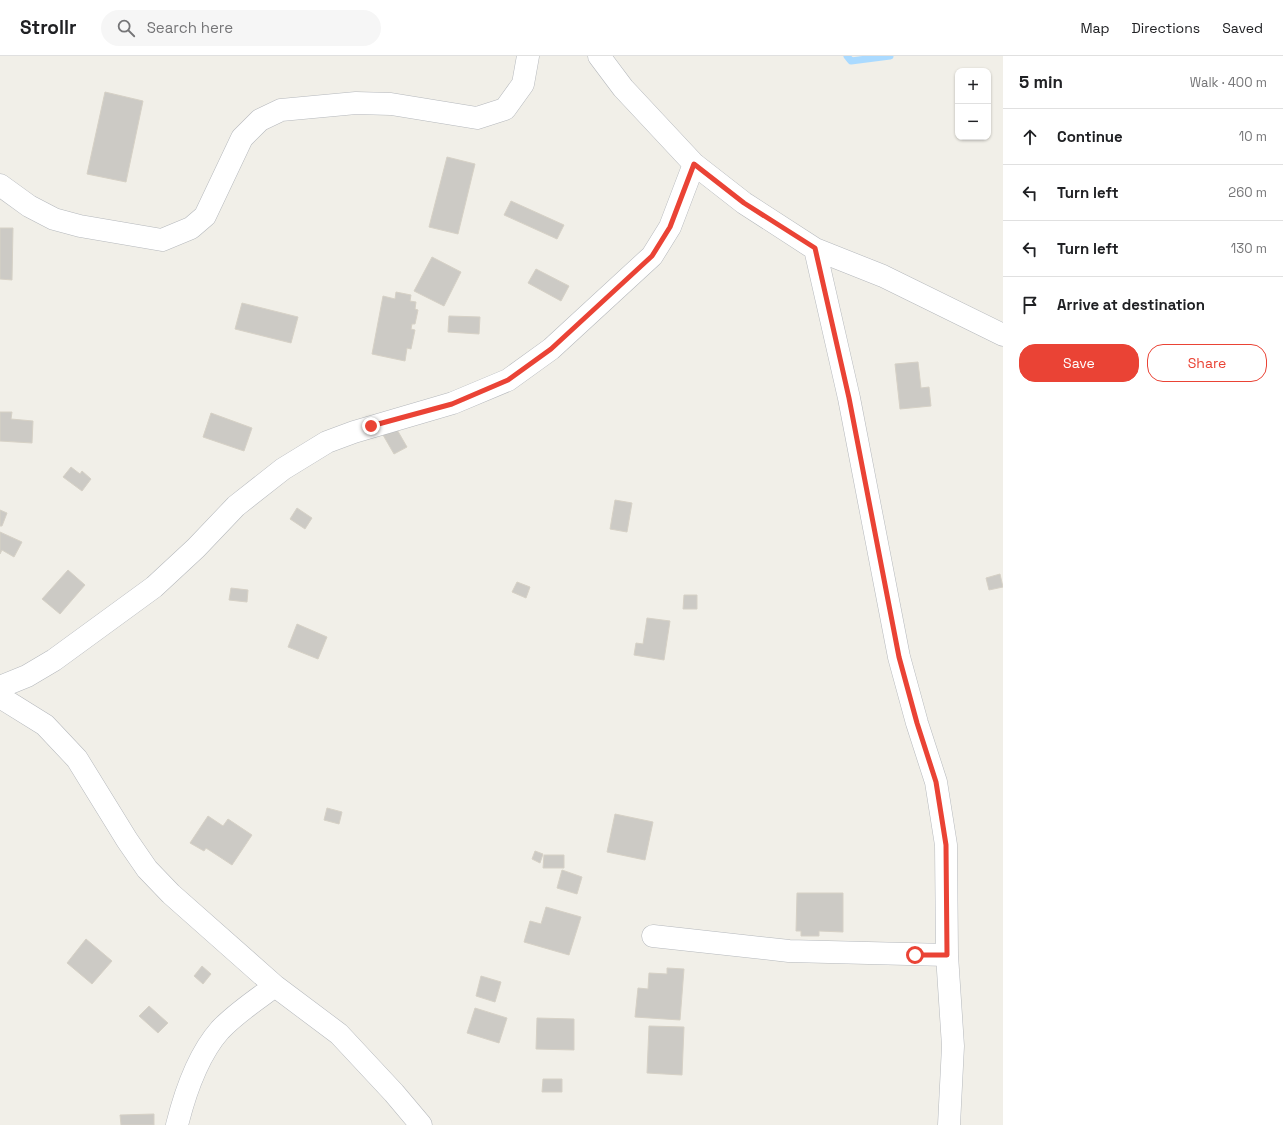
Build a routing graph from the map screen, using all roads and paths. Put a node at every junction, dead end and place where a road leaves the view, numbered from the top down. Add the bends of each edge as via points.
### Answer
1 (528, 56) edge
2 (599, 56) edge
3 (694, 164) junction
4 (0, 184) edge
5 (815, 248) junction
6 (1000, 338) edge
7 (0, 687) edge
8 (0, 697) edge
9 (653, 936) dead end
10 (947, 955) junction
11 (276, 986) junction
12 (177, 1125) edge
13 (421, 1125) edge
14 (949, 1125) edge

1 - 4 street via 523,84 505,109 477,118 391,104 356,103 281,110 260,120 242,138 205,216 191,228 162,240 54,219 29,206
2 - 3 street via 623,88
3 - 5 street via 744,203
3 - 7 street via 670,227 652,256 551,349 508,380 452,404 327,442 283,469 236,506 154,587 54,660 27,676
5 - 6 street via 883,276
5 - 10 street via 849,398 899,657 936,782 946,845
8 - 11 street via 45,725 77,760 147,869 171,894
9 - 10 street via 789,951
10 - 14 street via 954,1046
11 - 12 street via 248,1005 220,1031 200,1062 184,1098
11 - 13 street via 339,1034

